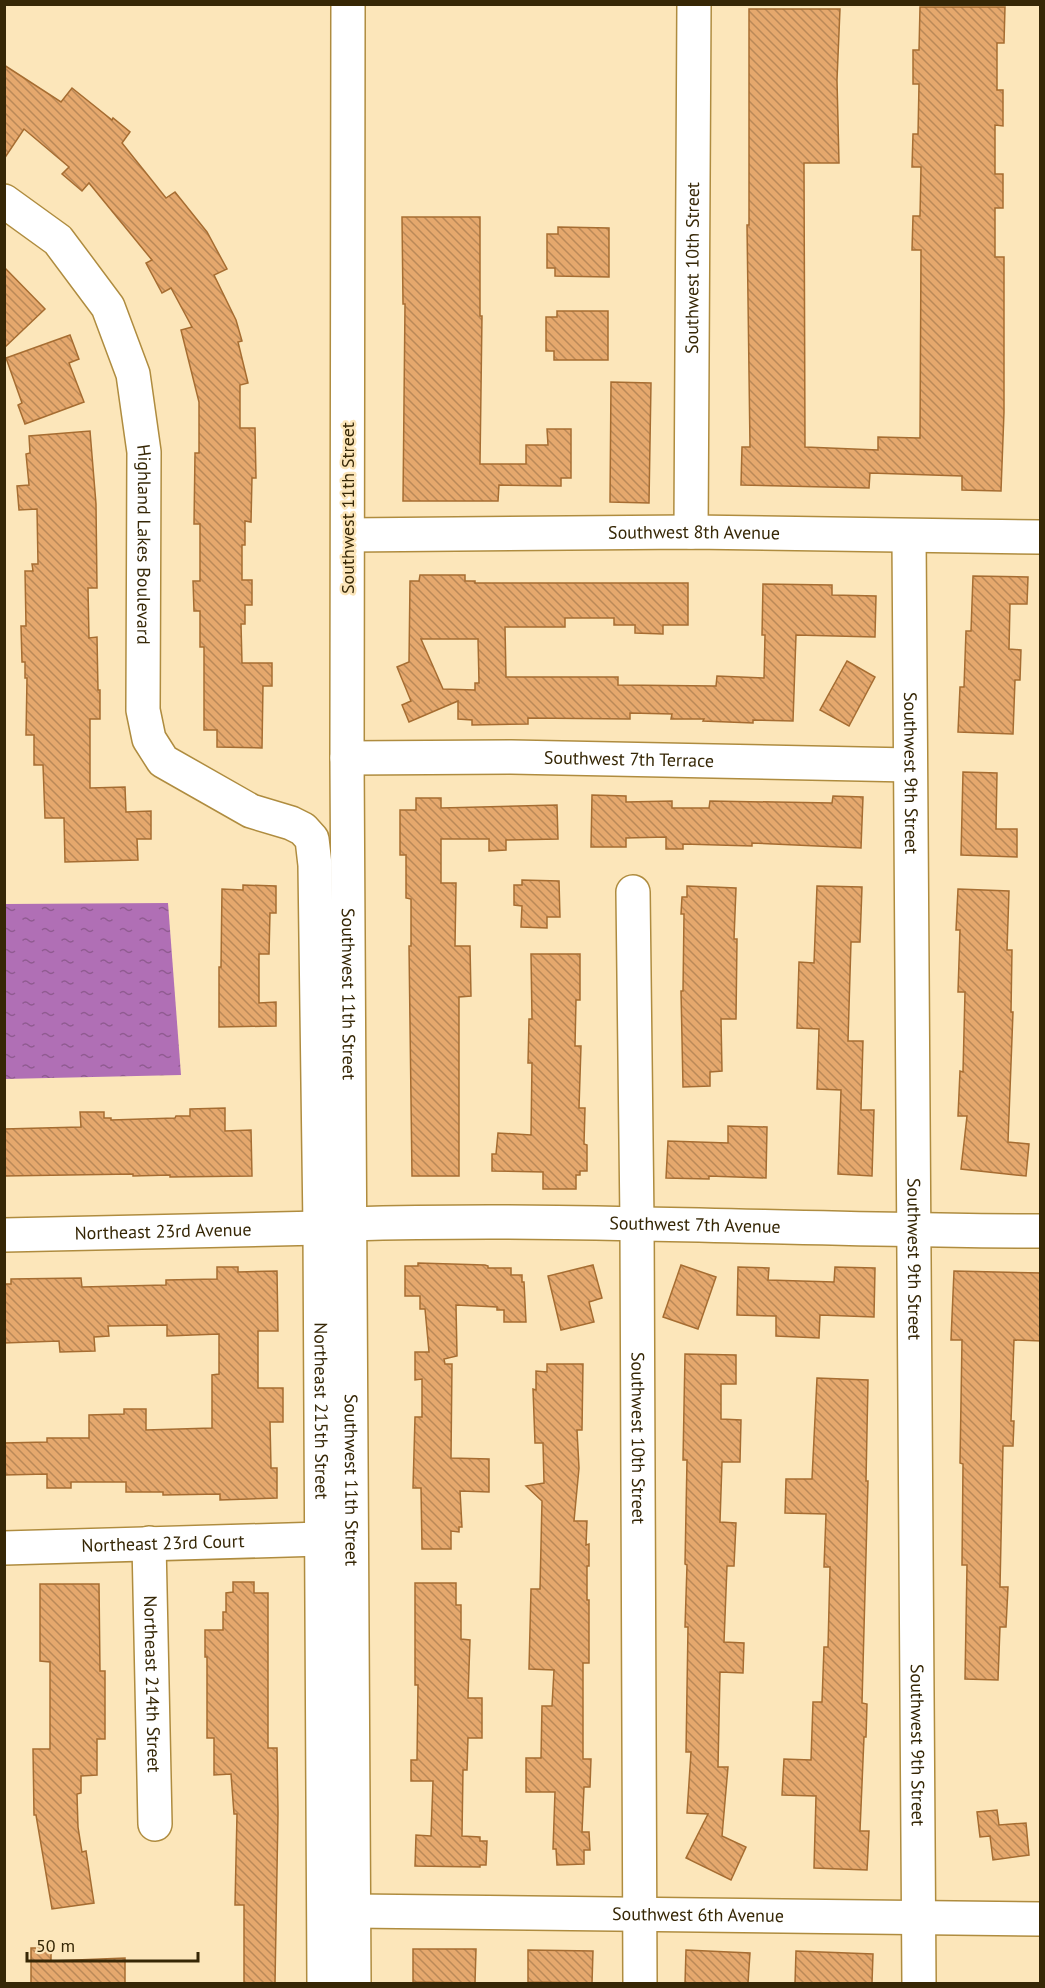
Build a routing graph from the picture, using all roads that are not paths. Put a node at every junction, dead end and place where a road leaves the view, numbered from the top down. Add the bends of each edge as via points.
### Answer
1 (348, 4) edge
2 (694, 4) edge
3 (4, 201) edge
4 (691, 532) junction
5 (348, 535) junction
6 (909, 536) junction
7 (1041, 537) edge
8 (347, 758) junction
9 (910, 765) junction
10 (312, 839) joint
11 (633, 892) dead end
12 (637, 1222) junction
13 (335, 1226) junction
14 (913, 1231) junction
15 (1041, 1232) edge
16 (4, 1235) edge
17 (322, 1539) junction
18 (149, 1543) junction
19 (4, 1548) edge
20 (155, 1824) dead end
21 (354, 1911) junction
22 (639, 1915) junction
23 (919, 1917) junction
24 (1041, 1918) edge
25 (324, 1983) edge
26 (354, 1983) edge
27 (640, 1983) edge
28 (919, 1983) edge

1 - 5 street, Southwest 11th Street
2 - 4 street, Southwest 10th Street
3 - 10 street, Highland Lakes Boulevard via 58,240 108,307 133,374 144,452 142,710 149,739 163,761 251,811 303,829
4 - 5 street, Southwest 8th Avenue
4 - 6 street, Southwest 8th Avenue
5 - 8 street, Southwest 11th Street
6 - 7 street, Southwest 8th Avenue
6 - 9 street, Southwest 9th Street
8 - 9 street, Southwest 7th Terrace via 512,757
8 - 13 street, Southwest 11th Street
9 - 14 street, Southwest 9th Street
10 - 13 street, Northeast 215th Street
11 - 12 street, Southwest 10th Street
12 - 13 street, Southwest 7th Avenue
12 - 14 street, Southwest 7th Avenue
12 - 22 street, Southwest 10th Street
13 - 16 street, Northeast 23rd Avenue
13 - 17 street, Northeast 215th Street
13 - 21 street, Southwest 11th Street
14 - 15 street, Southwest 7th Avenue
14 - 23 street, Southwest 9th Street
17 - 18 street, Northeast 23rd Court
17 - 25 street, Northeast 215th Street
18 - 19 street, Northeast 23rd Court
18 - 20 street, Northeast 214th Street
21 - 22 street, Southwest 6th Avenue
21 - 26 street, Southwest 11th Street
22 - 23 street, Southwest 6th Avenue
22 - 27 street, Southwest 10th Street
23 - 24 street, Southwest 6th Avenue
23 - 28 street, Southwest 9th Street

